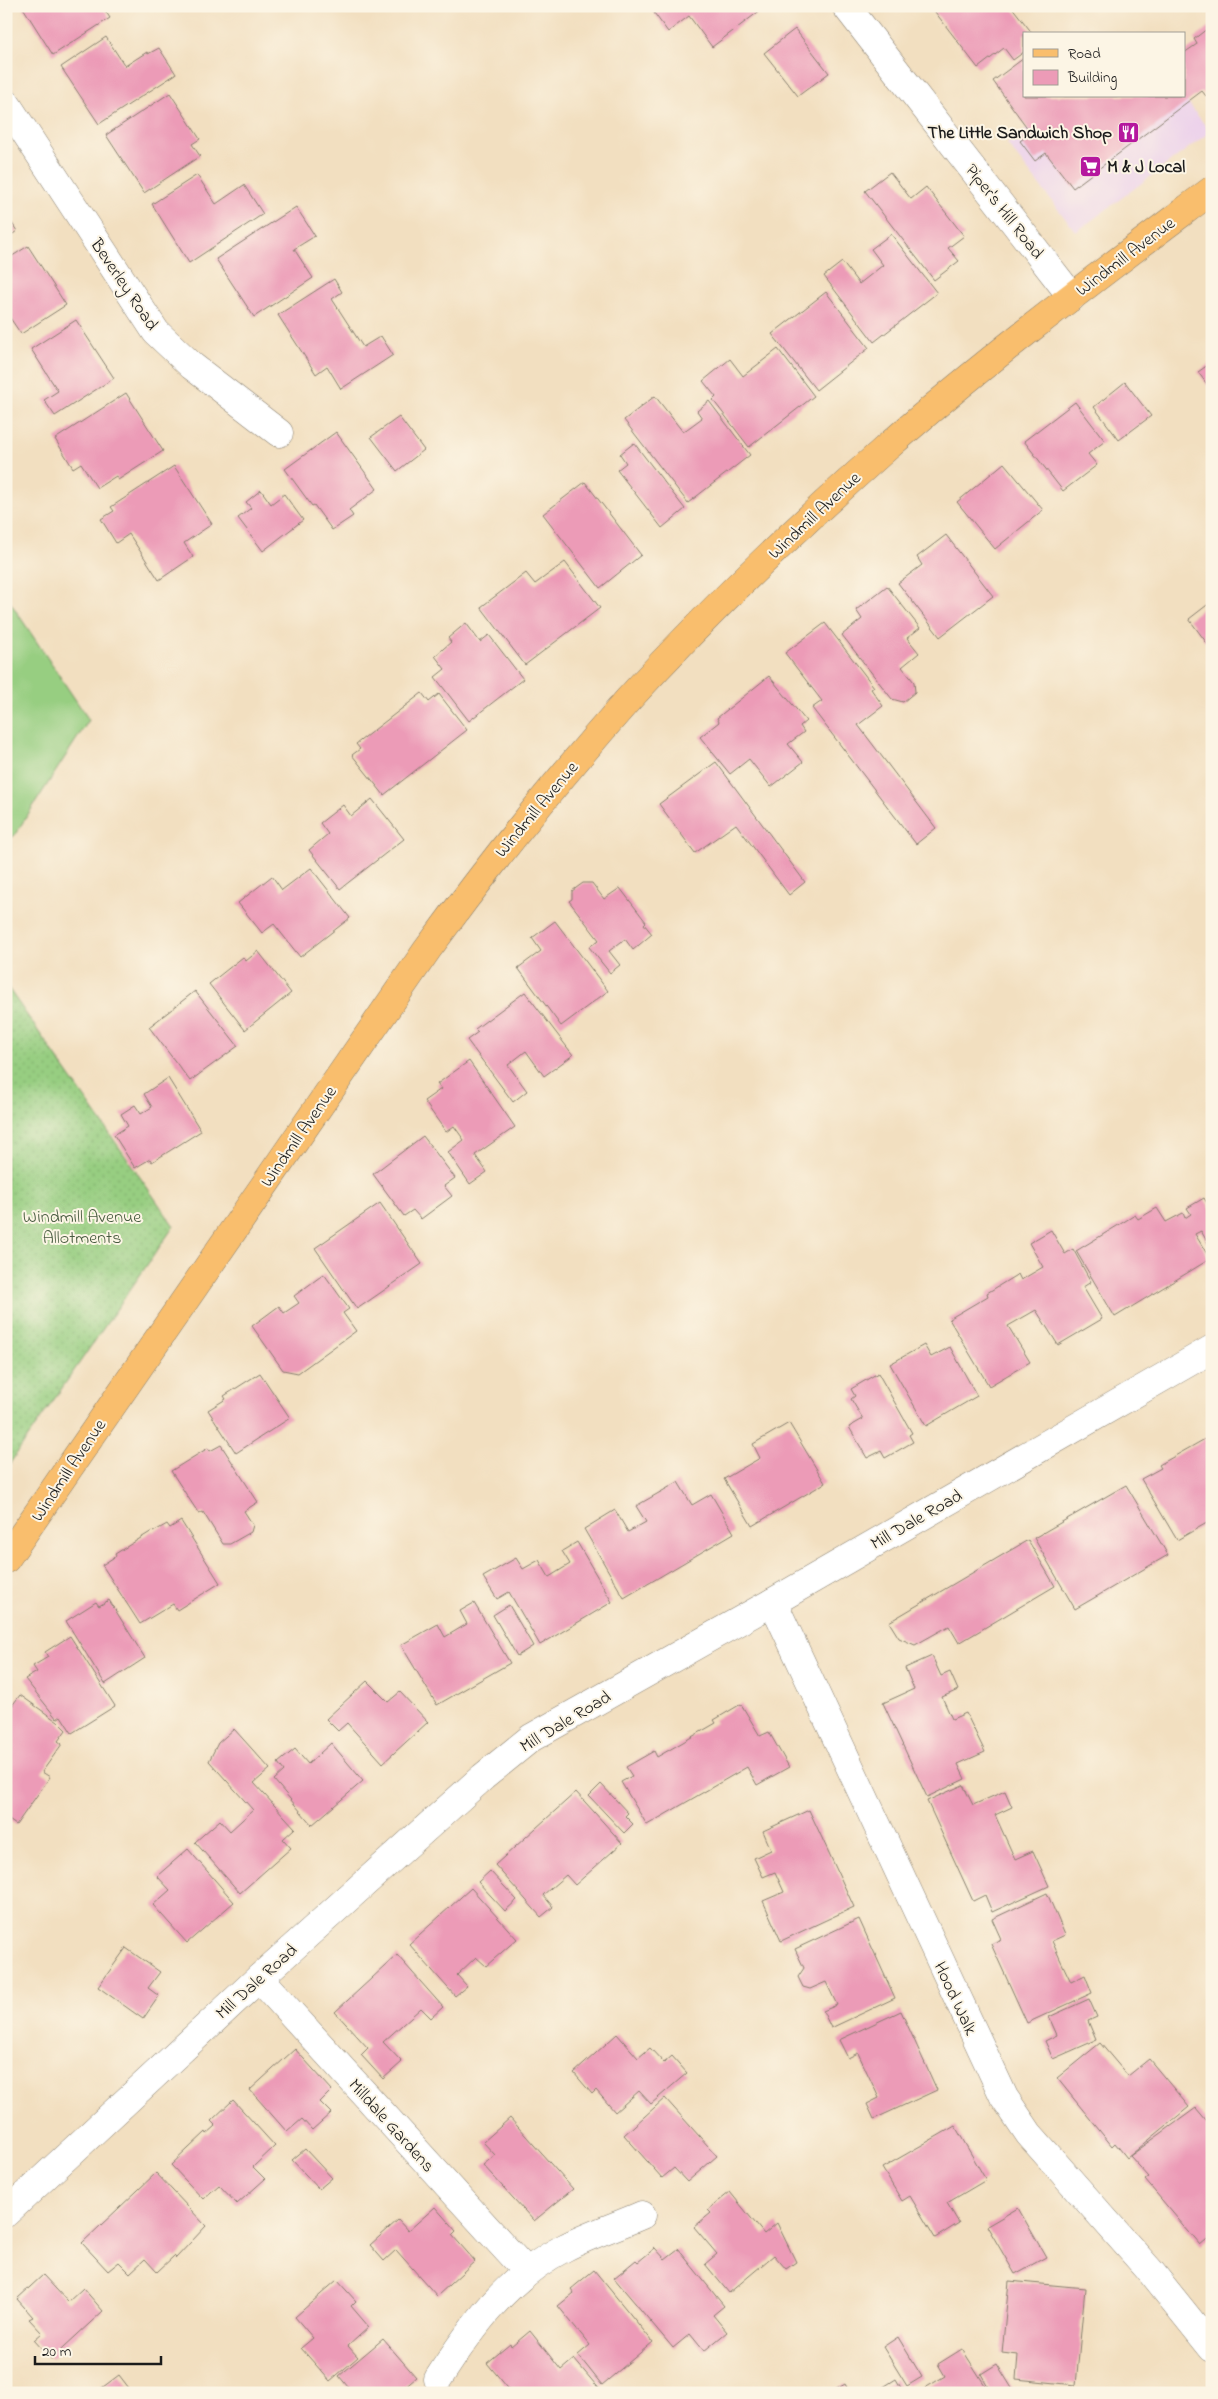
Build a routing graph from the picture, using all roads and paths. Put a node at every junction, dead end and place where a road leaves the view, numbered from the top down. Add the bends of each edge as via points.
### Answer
1 (846, 6) edge
2 (6, 103) edge
3 (1212, 190) edge
4 (1072, 297) junction
5 (279, 433) dead end
6 (1212, 1349) edge
7 (6, 1559) edge
8 (772, 1602) junction
9 (259, 1978) junction
10 (6, 2213) edge
11 (642, 2216) dead end
12 (526, 2271) junction
13 (1212, 2348) edge
14 (438, 2379) dead end

1 - 4 street, Piper's Hill Road
2 - 5 street, Beverley Road via 156,332 192,366
3 - 4 main road, Windmill Avenue
4 - 7 main road, Windmill Avenue via 884,450 794,534 708,616 553,787 427,950
6 - 8 street, Mill Dale Road
8 - 9 street, Mill Dale Road via 531,1738 483,1777
8 - 13 street, Hood Walk via 1004,2097 1029,2134 1151,2272
9 - 10 street, Mill Dale Road
9 - 12 street, Milldale Gardens
11 - 12 street via 565,2248
12 - 14 street via 481,2317

